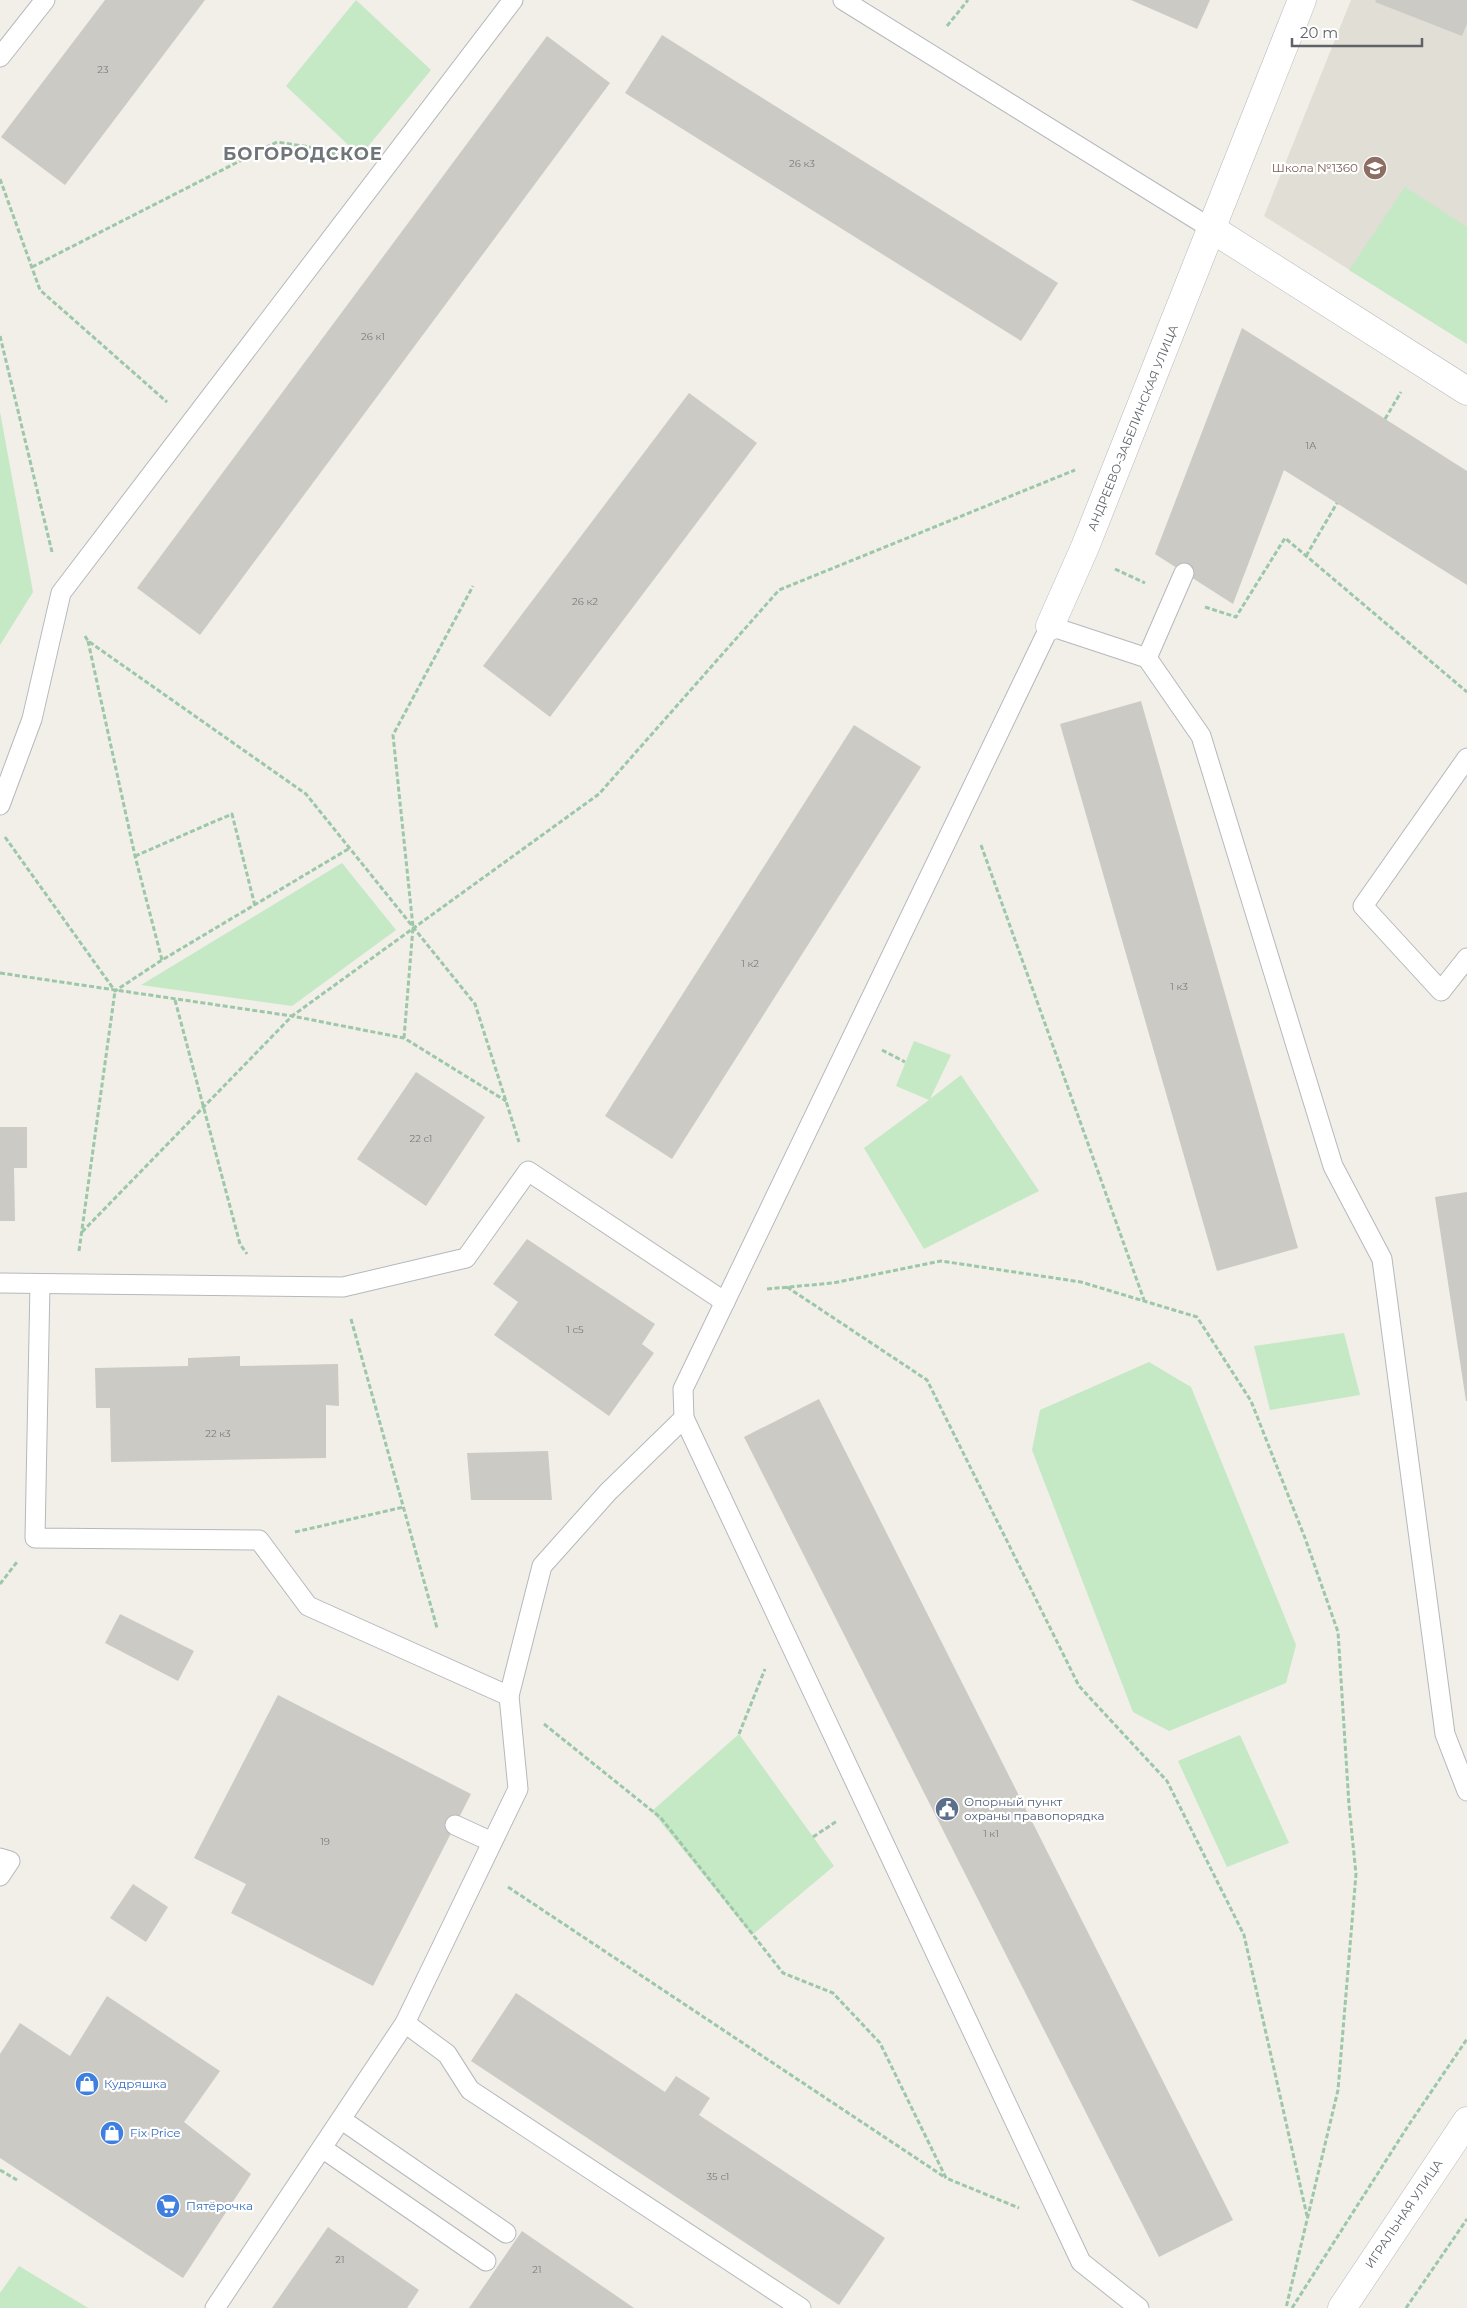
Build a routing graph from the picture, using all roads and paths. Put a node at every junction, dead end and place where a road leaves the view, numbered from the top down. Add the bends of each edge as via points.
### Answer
1 (45, 0) edge
2 (513, 0) edge
3 (843, 0) edge
4 (1302, 0) edge
5 (0, 57) edge
6 (378, 175) junction
7 (0, 179) edge
8 (1212, 229) junction
9 (32, 267) junction
10 (0, 336) edge
11 (1404, 387) dead end
12 (1467, 391) edge
13 (1385, 419) dead end
14 (190, 422) junction
15 (1080, 468) dead end
16 (1337, 503) dead end
17 (1306, 556) junction
18 (1112, 568) dead end
19 (1184, 573) dead end
20 (473, 586) dead end
21 (61, 593) junction
22 (1174, 596) junction
23 (1050, 626) junction
24 (88, 641) junction
25 (1147, 658) junction
26 (1467, 692) edge
27 (1467, 758) edge
28 (966, 801) junction
29 (0, 805) edge
30 (0, 830) edge
31 (350, 848) junction
32 (135, 856) junction
33 (255, 906) junction
34 (413, 927) junction
35 (1467, 958) edge
36 (162, 960) junction
37 (0, 973) edge
38 (115, 991) junction
39 (175, 1000) junction
40 (292, 1016) junction
41 (404, 1038) junction
42 (506, 1101) junction
43 (203, 1107) junction
44 (528, 1171) junction
45 (82, 1232) junction
46 (0, 1283) edge
47 (40, 1284) junction
48 (75, 1284) junction
49 (270, 1287) junction
50 (342, 1287) junction
51 (786, 1287) junction
52 (727, 1297) junction
53 (1144, 1301) junction
54 (684, 1418) junction
55 (404, 1507) junction
56 (259, 1540) junction
57 (782, 1627) junction
58 (448, 1669) junction
59 (509, 1696) junction
60 (739, 1734) dead end
61 (1467, 1791) edge
62 (455, 1825) dead end
63 (492, 1842) junction
64 (0, 1858) edge
65 (480, 1868) junction
66 (0, 1876) edge
67 (405, 2023) junction
68 (1467, 2039) edge
69 (342, 2120) junction
70 (1467, 2121) edge
71 (322, 2148) junction
72 (0, 2170) edge
73 (946, 2178) junction
74 (16, 2180) dead end
75 (1307, 2218) junction
76 (1467, 2219) edge
77 (1065, 2227) junction
78 (506, 2233) dead end
79 (486, 2261) dead end
80 (215, 2308) edge
81 (801, 2308) edge
82 (1139, 2308) edge
83 (1286, 2308) edge
84 (1292, 2308) edge
85 (1342, 2308) edge
86 (1406, 2308) edge

1 - 5 lane
2 - 6 lane
3 - 8 lane
4 - 8 street, АНДРЕЕВО-ЗАБЕЛИНСКАЯ УЛИЦА
6 - 9 path via 324,149 277,142
6 - 14 lane
7 - 9 path
8 - 12 street
8 - 23 street, АНДРЕЕВО-ЗАБЕЛИНСКАЯ УЛИЦА via 1085,547
9 - 14 path via 40,290
10 - 21 path
11 - 13 path
14 - 21 lane
15 - 34 path via 779,590 599,794
16 - 17 path
17 - 22 path via 1285,538 1236,617
17 - 26 path
18 - 22 path
19 - 22 lane
20 - 34 path via 392,736
21 - 24 path
21 - 29 lane via 32,719
22 - 25 lane
23 - 25 lane
23 - 28 lane
24 - 31 path via 306,794
24 - 32 path
25 - 61 lane via 1201,736 1333,1166 1382,1259 1445,1734
27 - 35 lane via 1363,906 1441,991
28 - 52 lane
28 - 53 path
30 - 38 path
31 - 33 path
31 - 34 path
32 - 33 path via 232,814
32 - 36 path
33 - 36 path
34 - 40 path
34 - 41 path
34 - 42 path via 475,1004
36 - 38 path
37 - 38 path
38 - 39 path
38 - 45 path
39 - 40 path
39 - 43 path
40 - 41 path
40 - 43 path
41 - 42 path
42 - 44 path
43 - 45 path
43 - 49 path via 240,1244
44 - 50 lane via 466,1258
44 - 52 lane
45 - 48 path
46 - 47 lane
47 - 48 lane
47 - 56 lane via 35,1538
48 - 49 lane
49 - 50 lane
50 - 55 path
51 - 52 path
51 - 53 path via 833,1283 942,1261 1081,1282
51 - 75 path via 927,1380 1079,1686 1167,1781 1244,1935
52 - 54 lane via 683,1389
53 - 75 path via 1197,1316 1251,1401 1338,1632 1356,1874 1338,2090
54 - 57 lane
54 - 59 lane via 608,1492 542,1566
55 - 56 path
55 - 58 path
56 - 58 lane via 308,1606
57 - 60 path
57 - 77 lane
58 - 59 lane
59 - 63 lane via 518,1789
59 - 73 path via 660,1818 783,1973 833,1993 880,2043
62 - 63 lane
63 - 65 lane
64 - 66 lane via 10,1861
65 - 67 lane
65 - 73 path
67 - 69 lane
67 - 81 lane via 447,2054 470,2090
68 - 84 path
69 - 71 lane
69 - 78 lane
70 - 85 street, ИГРАЛЬНАЯ УЛИЦА
71 - 79 lane
71 - 80 lane
72 - 74 path
73 - 77 path
75 - 83 path
76 - 86 path
77 - 82 lane via 1081,2262

